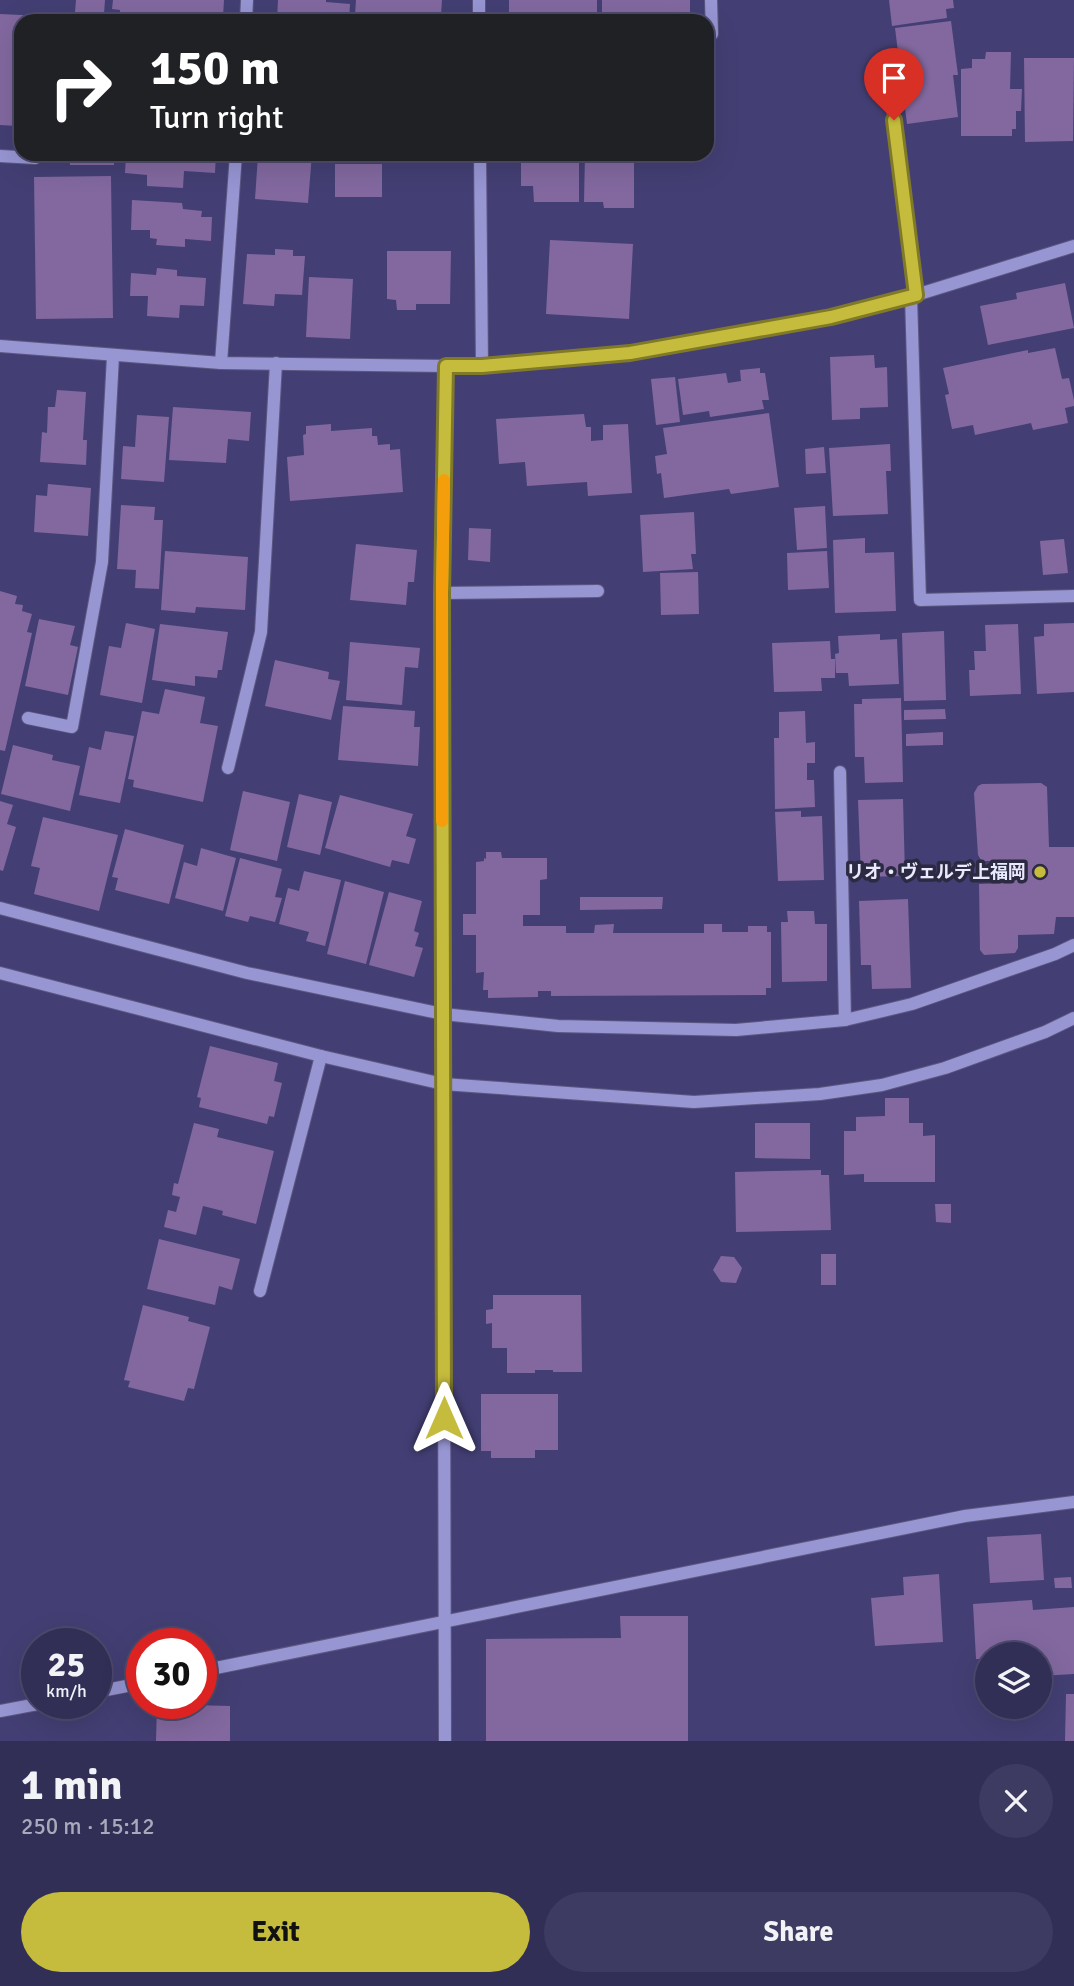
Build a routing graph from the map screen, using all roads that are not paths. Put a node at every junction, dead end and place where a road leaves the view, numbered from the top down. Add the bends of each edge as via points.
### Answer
1 (888, 70) dead end
2 (235, 161) edge
3 (480, 161) edge
4 (1074, 246) edge
5 (913, 296) junction
6 (0, 346) edge
7 (113, 356) junction
8 (221, 363) junction
9 (276, 363) junction
10 (446, 366) junction
11 (482, 366) junction
12 (598, 591) dead end
13 (442, 593) junction
14 (1074, 596) edge
15 (27, 718) dead end
16 (228, 768) dead end
17 (841, 772) dead end
18 (0, 908) edge
19 (1074, 945) edge
20 (0, 973) edge
21 (443, 1014) junction
22 (1074, 1018) edge
23 (845, 1020) junction
24 (321, 1056) junction
25 (443, 1084) junction
26 (260, 1291) dead end
27 (1074, 1502) edge
28 (446, 1623) junction
29 (217, 1668) edge
30 (21, 1707) edge
31 (0, 1711) edge
32 (445, 1741) edge

1 - 5 street
2 - 8 street
3 - 11 street
4 - 5 street
5 - 11 street via 831,317 630,353
5 - 14 street via 920,600
6 - 7 street
7 - 8 street
7 - 15 street via 102,562 72,727
8 - 9 street
9 - 10 street
9 - 16 street via 261,632
10 - 11 street
10 - 13 street
12 - 13 street
13 - 21 street
17 - 23 street
18 - 21 street via 247,974
19 - 23 street via 912,1004
20 - 24 street
21 - 23 street via 558,1026 736,1030
21 - 25 street
22 - 25 street via 945,1068 882,1085 820,1094 694,1102
24 - 25 street
24 - 26 street
25 - 28 street
27 - 28 street via 965,1516
28 - 29 street
28 - 32 street
30 - 31 street

